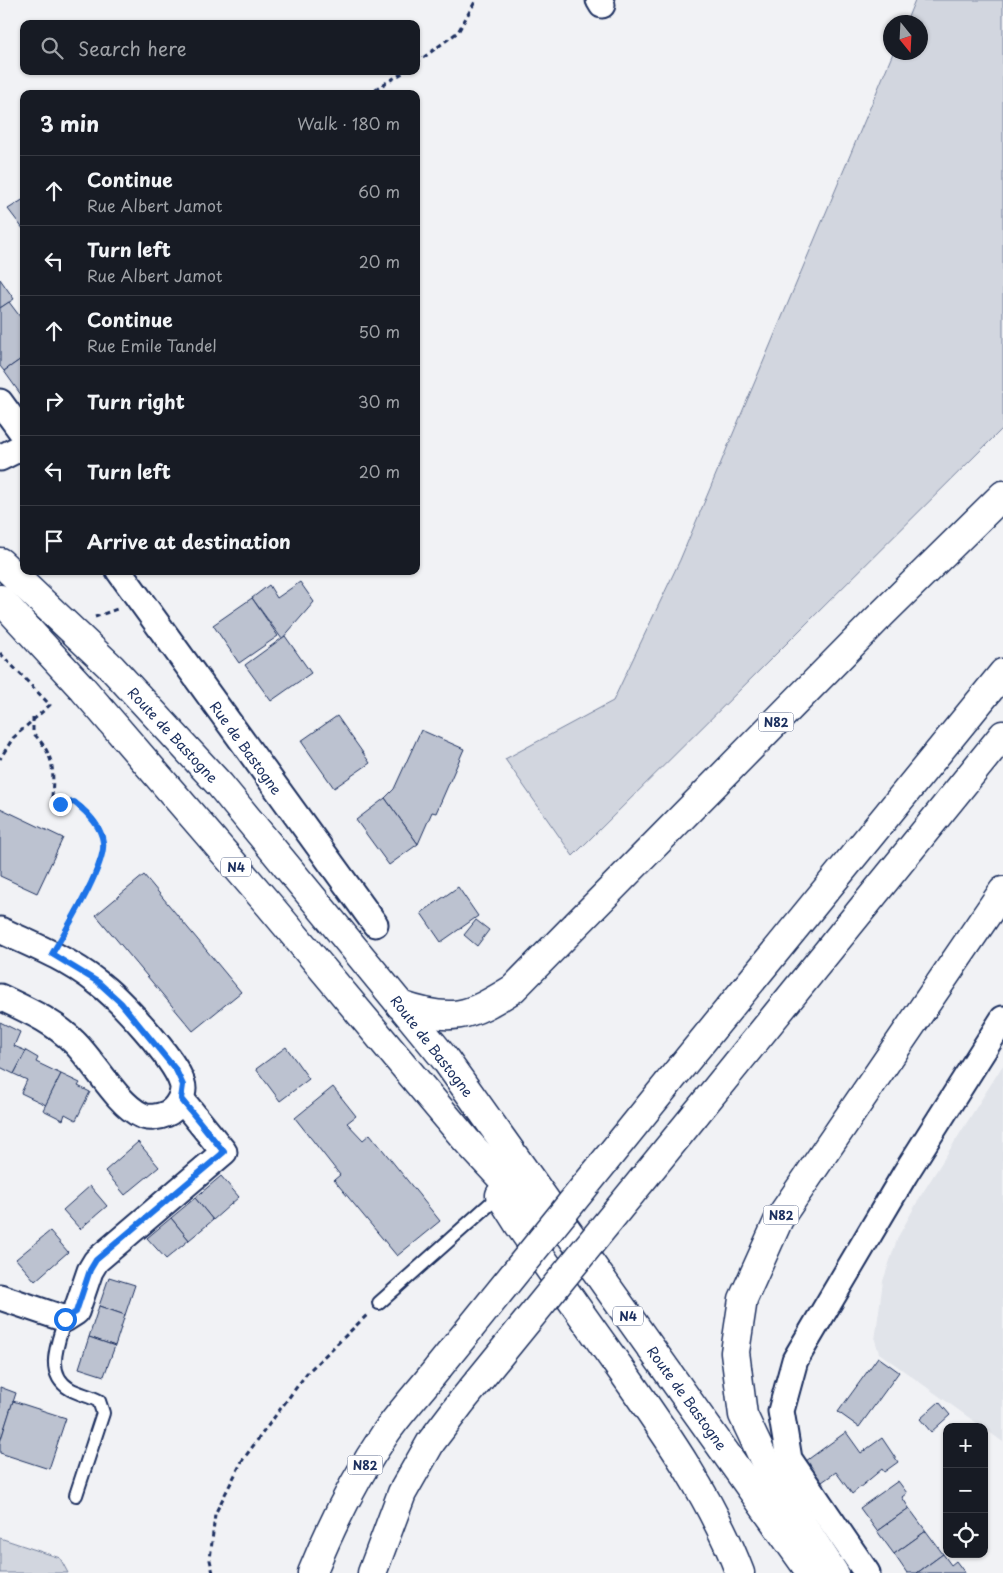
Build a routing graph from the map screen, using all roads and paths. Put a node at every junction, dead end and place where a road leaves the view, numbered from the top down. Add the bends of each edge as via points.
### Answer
1 (476, 0) edge
2 (420, 61) edge
3 (399, 75) edge
4 (374, 90) edge
5 (0, 402) edge
6 (20, 430) edge
7 (1003, 495) edge
8 (0, 562) edge
9 (122, 575) edge
10 (0, 599) edge
11 (0, 653) edge
12 (1003, 673) edge
13 (33, 717) junction
14 (1003, 735) edge
15 (0, 759) edge
16 (1003, 891) edge
17 (374, 924) dead end
18 (0, 930) edge
19 (52, 954) junction
20 (0, 997) edge
21 (400, 1005) junction
22 (1003, 1019) edge
23 (181, 1099) junction
24 (466, 1140) junction
25 (500, 1195) junction
26 (0, 1298) edge
27 (379, 1303) joint
28 (65, 1319) junction
29 (76, 1494) dead end
30 (213, 1573) edge
31 (312, 1573) edge
32 (372, 1573) edge
33 (740, 1573) edge
34 (793, 1573) edge
35 (811, 1573) edge
36 (834, 1573) edge
37 (867, 1573) edge

1 - 2 path via 458,32
3 - 4 path
5 - 6 street
7 - 21 main road, N82 via 513,989 485,1006 452,1017 419,1012
8 - 21 main road, Route de Bastogne / N4 via 112,668 220,785
9 - 17 street, Rue de Bastogne
10 - 24 main road, Route de Bastogne / N4 via 83,689 270,906
11 - 13 path via 50,705
12 - 31 main road, N82, bridge via 386,1433 331,1526
13 - 15 path via 13,738
13 - 19 path via 34,733 46,745 54,767 52,797 60,804 74,802 86,811 96,823 104,843 88,887
14 - 32 main road, bridge via 431,1442 402,1493
16 - 36 main road, N82 via 779,1219 743,1299 735,1352 743,1415 774,1481
18 - 19 street
19 - 23 street via 98,982 121,1003 176,1070 183,1085
20 - 23 street via 59,1028 128,1106 142,1116 158,1117 172,1112
21 - 35 main road, Route de Bastogne / N4 via 445,1059
22 - 37 street via 905,1174 795,1360 781,1411 789,1459
23 - 28 street via 224,1152 96,1260 76,1312
24 - 25 main road
24 - 34 main road, Route de Bastogne / N4 via 532,1211
25 - 27 lane
25 - 33 main road via 704,1494 726,1534
26 - 28 street
27 - 30 path via 307,1373 242,1461 215,1514 210,1560
28 - 29 lane via 54,1354 55,1370 62,1384 99,1401 103,1413

